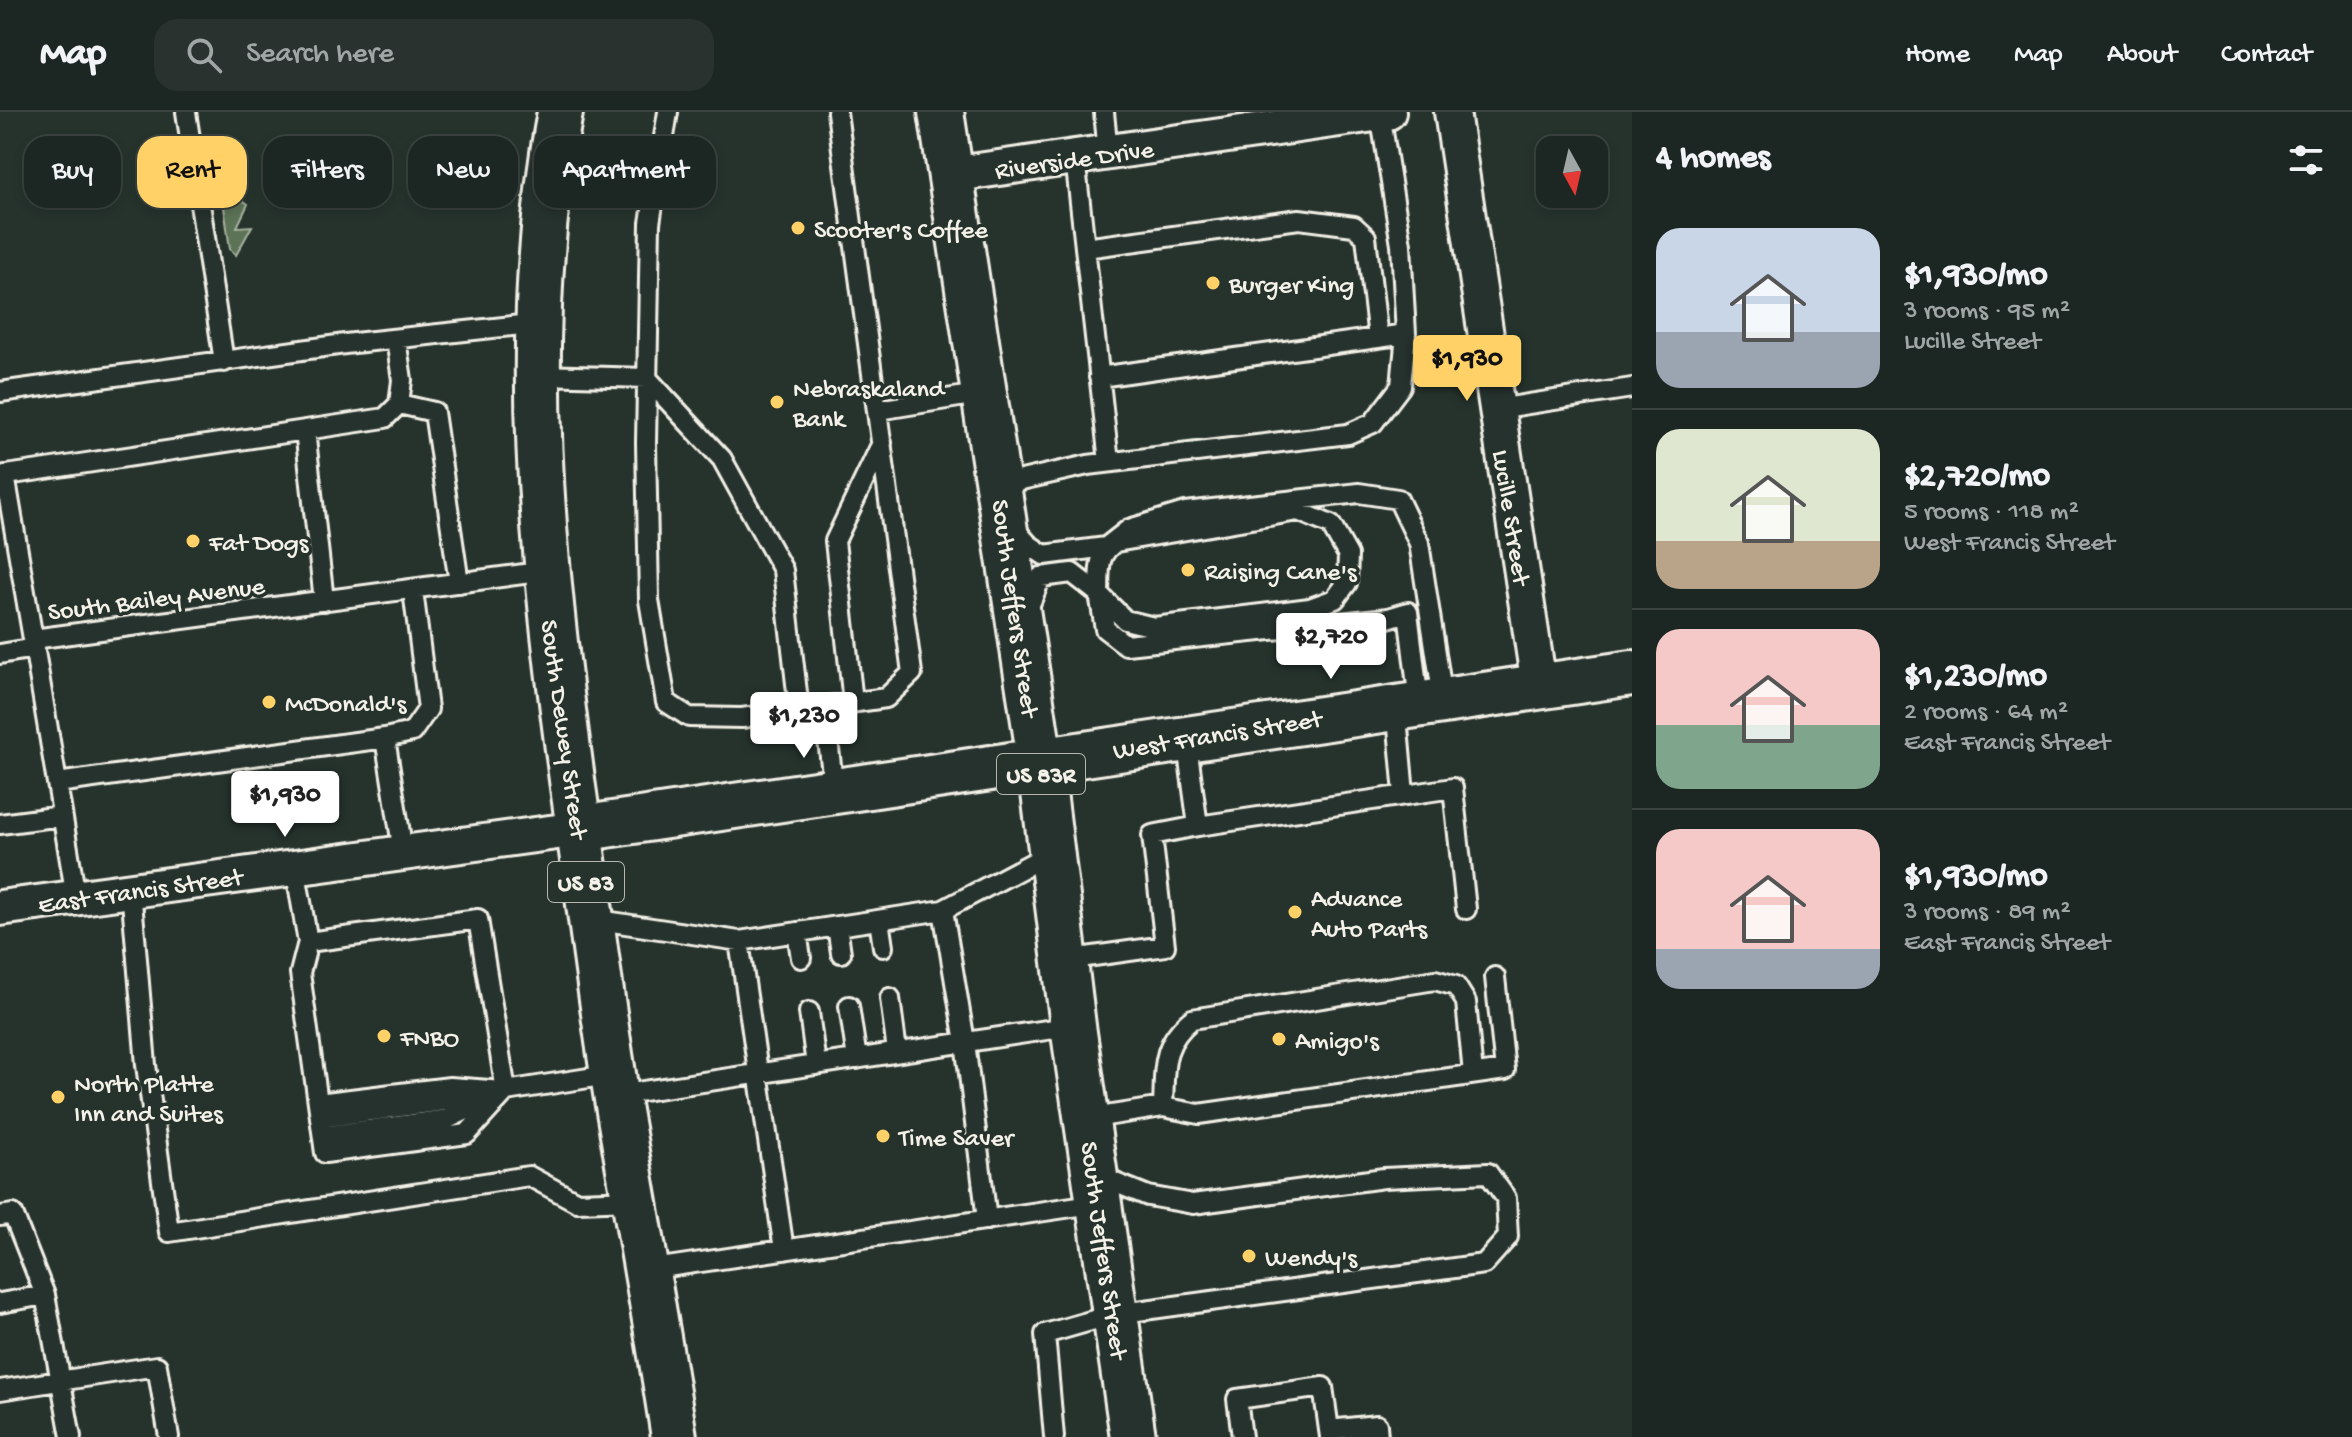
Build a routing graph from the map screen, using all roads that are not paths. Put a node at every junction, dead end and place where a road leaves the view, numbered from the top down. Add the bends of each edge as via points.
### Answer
1 (186, 112) edge
2 (560, 112) edge
3 (668, 112) edge
4 (837, 112) edge
5 (941, 112) edge
6 (1104, 112) edge
7 (1452, 112) edge
8 (1384, 113) edge
9 (1108, 153) junction
10 (1075, 158) junction
11 (950, 175) junction
12 (1085, 248) junction
13 (540, 323) junction
14 (1406, 334) junction
15 (1378, 338) junction
16 (396, 339) junction
17 (224, 362) junction
18 (539, 375) junction
19 (1099, 377) junction
20 (647, 378) junction
21 (1632, 388) edge
22 (0, 392) edge
23 (984, 393) junction
24 (399, 404) junction
25 (1497, 409) junction
26 (878, 410) junction
27 (305, 430) junction
28 (882, 443) junction
29 (1109, 462) junction
30 (3, 476) edge
31 (1001, 500) junction
32 (1106, 547) junction
33 (546, 571) junction
34 (459, 583) junction
35 (413, 590) junction
36 (1426, 593) junction
37 (1099, 594) junction
38 (324, 601) junction
39 (1408, 612) junction
40 (1020, 626) junction
41 (34, 644) junction
42 (0, 654) edge
43 (1632, 673) edge
44 (1539, 685) junction
45 (853, 702) junction
46 (1419, 703) junction
47 (824, 707) junction
48 (799, 710) junction
49 (385, 738) junction
50 (1186, 738) junction
51 (1040, 760) junction
52 (57, 783) junction
53 (834, 790) junction
54 (1404, 794) junction
55 (62, 816) junction
56 (0, 824) edge
57 (1198, 826) junction
58 (579, 829) junction
59 (403, 852) junction
60 (1051, 853) junction
61 (295, 867) junction
62 (131, 889) junction
63 (76, 897) junction
64 (0, 908) edge
65 (1466, 909) dead end
66 (943, 910) junction
67 (592, 919) junction
68 (879, 920) junction
69 (837, 926) junction
70 (797, 932) junction
71 (739, 941) junction
72 (308, 942) junction
73 (883, 947) dead end
74 (841, 953) dead end
75 (801, 958) dead end
76 (1065, 960) junction
77 (1495, 977) dead end
78 (890, 998) dead end
79 (849, 1006) dead end
80 (809, 1012) dead end
81 (1073, 1026) junction
82 (965, 1042) junction
83 (897, 1052) junction
84 (857, 1059) junction
85 (816, 1065) junction
86 (759, 1073) junction
87 (1473, 1074) junction
88 (615, 1085) junction
89 (506, 1091) junction
90 (1163, 1107) junction
91 (320, 1119) junction
92 (1087, 1119) junction
93 (1097, 1189) junction
94 (634, 1200) junction
95 (0, 1216) edge
96 (987, 1220) junction
97 (784, 1250) junction
98 (646, 1270) junction
99 (45, 1295) junction
100 (0, 1303) edge
101 (1115, 1314) junction
102 (61, 1382) junction
103 (0, 1390) edge
104 (1329, 1434) edge
105 (71, 1437) edge
106 (169, 1437) edge
107 (674, 1437) edge
108 (1054, 1437) edge
109 (1133, 1437) edge
110 (1242, 1437) edge
111 (1378, 1437) edge

1 - 17 lane
2 - 13 main road, South Dewey Street / US 83 via 544,237
3 - 20 lane via 650,223
4 - 26 lane
5 - 11 main road, South Jeffers Street / US 83R
6 - 9 lane
7 - 25 street, Lucille Street
8 - 9 street, Riverside Drive
8 - 14 lane
9 - 10 street, Riverside Drive
10 - 11 street, Riverside Drive
10 - 12 lane
11 - 23 main road, South Jeffers Street / US 83R
12 - 15 lane via 1299,219 1354,226 1366,237
12 - 19 lane
13 - 16 lane
13 - 18 main road, South Dewey Street / US 83
14 - 15 lane
14 - 29 lane via 1401,386 1373,423 1348,434
15 - 19 lane
16 - 17 lane
16 - 24 lane via 402,380
17 - 22 lane
18 - 20 lane
18 - 33 main road, South Dewey Street / US 83
19 - 29 lane
20 - 48 lane via 722,459 783,570
20 - 48 lane via 649,600 666,702 689,717 742,718
21 - 25 lane
23 - 26 lane
23 - 31 main road, South Jeffers Street / US 83R
24 - 27 lane via 385,418
24 - 34 lane via 434,412
25 - 44 street, Lucille Street
26 - 28 lane
27 - 30 lane
27 - 38 lane
28 - 45 lane via 835,541
28 - 45 lane via 912,673 886,698
29 - 31 lane
30 - 41 lane
31 - 32 lane via 1028,544 1044,555
31 - 40 main road, South Jeffers Street / US 83R
32 - 36 lane via 1129,529 1185,512 1359,493 1398,499 1419,543
32 - 37 lane
32 - 37 lane via 1298,511 1331,525 1348,555 1347,583 1335,599 1310,608 1154,627 1125,620
33 - 34 lane, South Bailey Avenue
33 - 58 main road, South Dewey Street / US 83
34 - 35 lane, South Bailey Avenue
35 - 38 lane, South Bailey Avenue
35 - 49 lane via 428,709 412,732
36 - 39 lane
36 - 46 lane
37 - 39 lane via 1105,629 1126,645
37 - 40 lane via 1072,573 1041,577
38 - 41 lane, South Bailey Avenue
39 - 46 lane
40 - 51 main road, South Jeffers Street / US 83R
41 - 42 lane
41 - 52 lane, South Bailey Avenue
43 - 44 main road, West Francis Street
44 - 46 main road, West Francis Street
45 - 47 lane
46 - 50 main road, West Francis Street
46 - 54 lane
47 - 48 lane
47 - 53 lane
49 - 52 lane
49 - 59 lane
50 - 51 main road, West Francis Street
50 - 57 lane
51 - 53 main road, East Francis Street
51 - 60 main road, South Jeffers Street / US 83R
52 - 55 lane, South Bailey Avenue
53 - 58 main road, East Francis Street
54 - 57 lane
54 - 65 lane via 1453,788
55 - 56 lane
55 - 63 lane, South Bailey Avenue
57 - 76 lane via 1152,835 1165,946
58 - 59 street, East Francis Street
58 - 67 main road, South Dewey Street / US 83
59 - 61 street, East Francis Street
60 - 66 lane
60 - 76 main road, South Jeffers Street / US 83R
61 - 62 street, East Francis Street
61 - 72 lane
62 - 63 street, East Francis Street
62 - 94 lane via 146,1065 169,1232 529,1176 577,1202
63 - 64 street, East Francis Street
66 - 68 lane
66 - 82 lane
67 - 71 lane
67 - 88 main road, South Dewey Street / US 83
68 - 69 lane
68 - 73 lane
69 - 70 lane
69 - 74 lane
70 - 71 lane
70 - 75 lane
71 - 86 lane
72 - 89 lane via 478,919
72 - 91 lane via 300,973
76 - 81 main road, South Jeffers Street / US 83R
77 - 87 lane via 1505,1070
78 - 83 lane
79 - 84 lane
80 - 85 lane
81 - 82 lane
81 - 92 main road, South Jeffers Street / US 83R
82 - 83 lane
82 - 96 lane
83 - 84 lane
84 - 85 lane
85 - 86 lane
86 - 88 lane
86 - 97 lane
87 - 90 lane via 1199,1114
87 - 90 lane via 1466,1002 1456,986 1435,980 1192,1019 1176,1032 1166,1056
88 - 89 lane
88 - 94 main road, South Dewey Street / US 83
89 - 91 lane
89 - 91 lane via 467,1134 325,1153
90 - 92 lane
92 - 93 main road, South Jeffers Street / US 83R
93 - 96 lane
93 - 101 main road, South Jeffers Street / US 83R
93 - 101 lane via 1193,1204 1384,1178 1488,1173 1506,1198 1508,1237 1484,1264
94 - 98 main road, South Dewey Street / US 83
95 - 99 lane via 13,1214
96 - 97 lane
97 - 98 lane
98 - 107 main road, South Dewey Street / US 83
99 - 100 lane
99 - 102 lane
101 - 108 lane via 1045,1334
101 - 109 main road, South Jeffers Street / US 83R
102 - 103 lane
102 - 105 lane
102 - 106 lane via 157,1366
104 - 110 lane via 1323,1387 1237,1399
104 - 111 lane via 1377,1425

